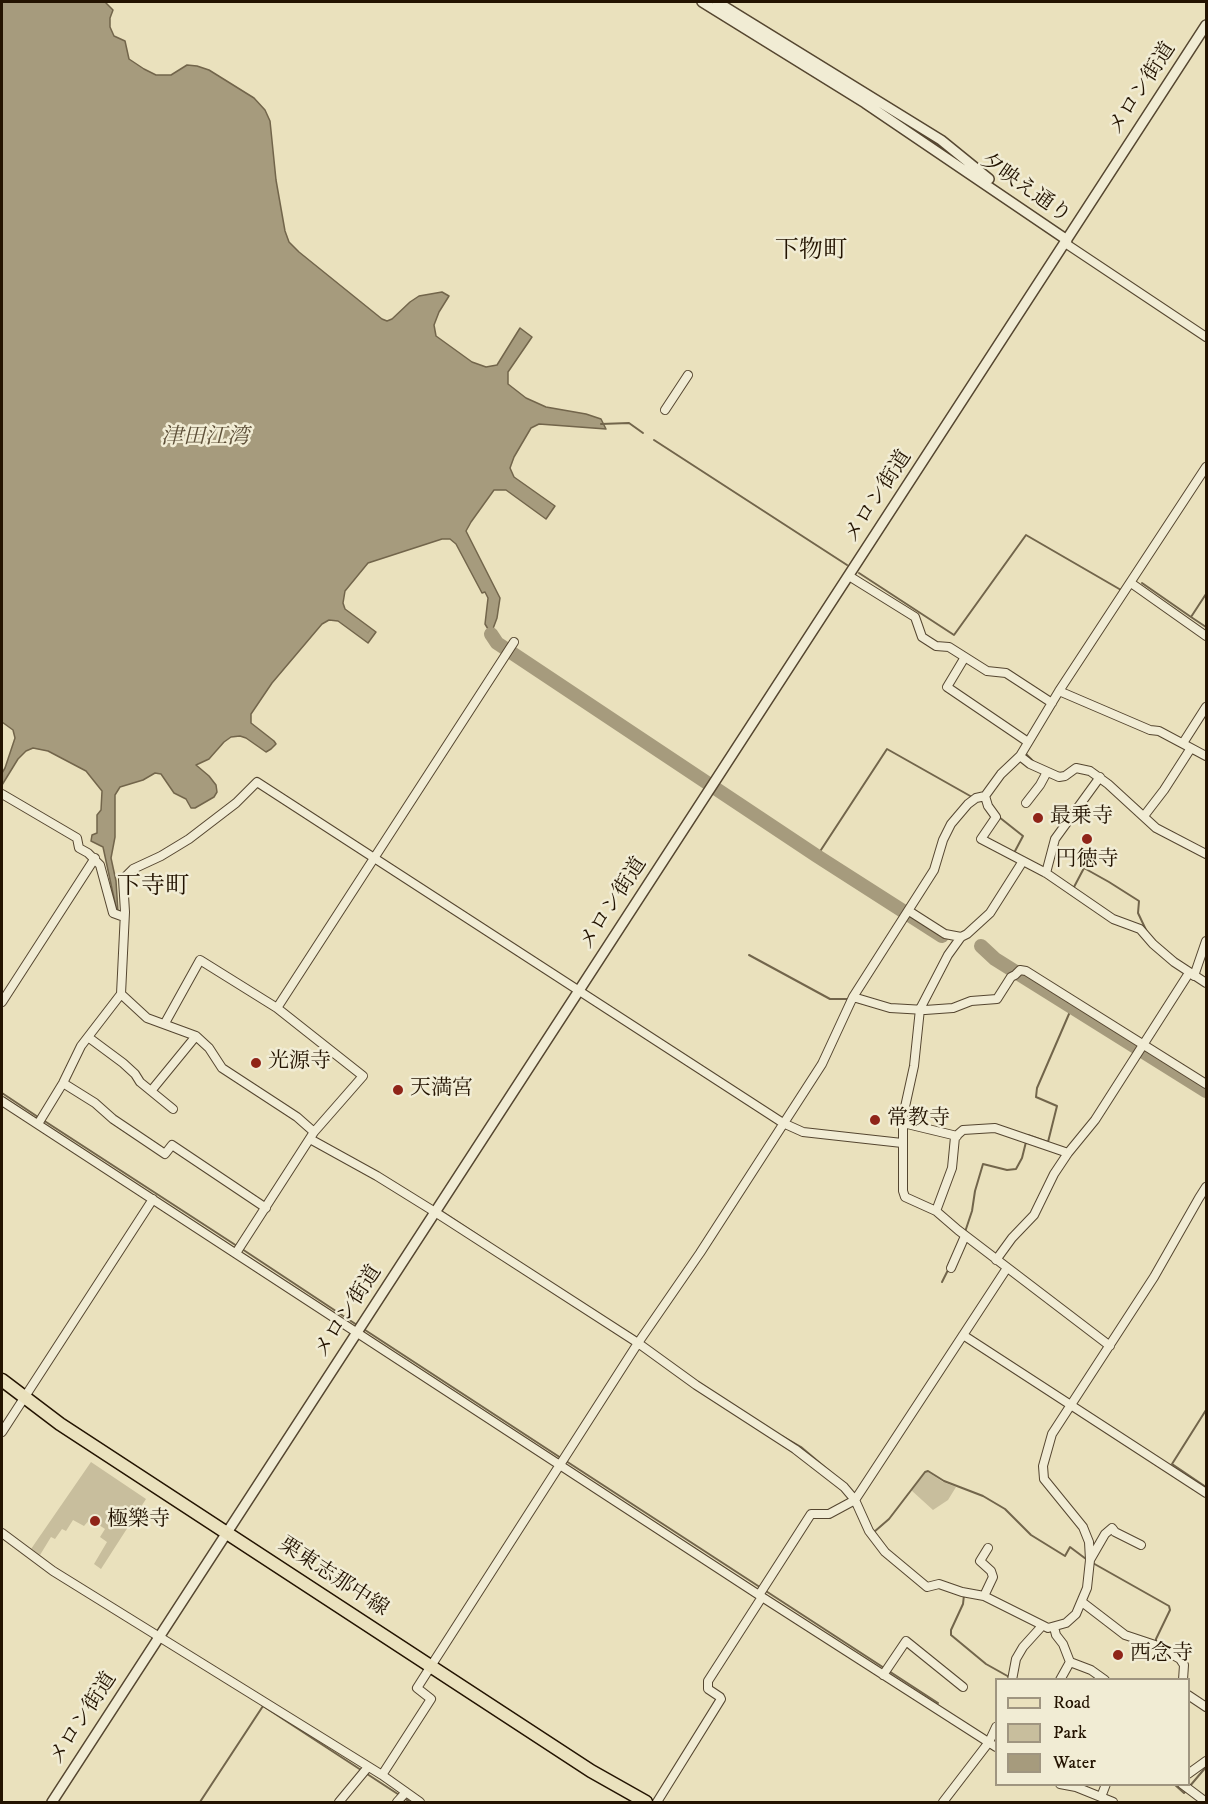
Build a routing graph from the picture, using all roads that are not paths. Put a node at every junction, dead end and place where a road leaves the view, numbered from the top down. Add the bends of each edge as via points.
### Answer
1 (702, 2) edge
2 (717, 2) edge
3 (1206, 26) edge
4 (1066, 241) junction
5 (1206, 337) edge
6 (688, 375) dead end
7 (665, 410) dead end
8 (1206, 467) edge
9 (849, 576) junction
10 (1131, 583) junction
11 (1206, 636) edge
12 (514, 642) dead end
13 (965, 657) junction
14 (1059, 691) junction
15 (1052, 703) junction
16 (1206, 707) edge
17 (1028, 742) junction
18 (1183, 743) junction
19 (1191, 748) junction
20 (1020, 756) junction
21 (1206, 756) edge
22 (1047, 772) junction
23 (1100, 777) junction
24 (2, 794) edge
25 (986, 796) junction
26 (1026, 803) dead end
27 (1144, 816) junction
28 (1206, 854) edge
29 (95, 858) junction
30 (375, 858) junction
31 (1023, 861) junction
32 (1047, 873) junction
33 (907, 913) junction
34 (124, 917) junction
35 (961, 937) junction
36 (1206, 941) edge
37 (1191, 974) junction
38 (1206, 983) edge
39 (579, 991) junction
40 (121, 994) junction
41 (853, 997) junction
42 (2, 1002) edge
43 (277, 1008) junction
44 (920, 1010) junction
45 (165, 1023) junction
46 (196, 1036) junction
47 (88, 1037) junction
48 (1141, 1048) junction
49 (63, 1083) junction
50 (1206, 1084) edge
51 (151, 1091) junction
52 (2, 1101) edge
53 (173, 1109) dead end
54 (40, 1120) junction
55 (783, 1123) junction
56 (903, 1123) junction
57 (312, 1135) junction
58 (957, 1136) junction
59 (902, 1143) junction
60 (1068, 1153) junction
61 (1206, 1187) edge
62 (153, 1199) junction
63 (266, 1208) junction
64 (936, 1211) junction
65 (435, 1212) junction
66 (965, 1236) junction
67 (239, 1249) junction
68 (996, 1260) junction
69 (951, 1268) dead end
70 (1007, 1268) junction
71 (360, 1328) junction
72 (963, 1335) junction
73 (638, 1343) junction
74 (1110, 1347) junction
75 (2, 1380) edge
76 (24, 1398) junction
77 (1071, 1404) junction
78 (2, 1432) edge
79 (563, 1462) junction
80 (1206, 1493) edge
81 (855, 1500) junction
82 (226, 1532) junction
83 (2, 1533) edge
84 (1141, 1545) dead end
85 (988, 1548) dead end
86 (1090, 1560) junction
87 (762, 1593) junction
88 (984, 1596) junction
89 (1082, 1602) junction
90 (1042, 1626) junction
91 (1054, 1627) junction
92 (159, 1636) junction
93 (1070, 1662) junction
94 (431, 1666) junction
95 (885, 1672) junction
96 (1012, 1678) edge
97 (1061, 1678) edge
98 (1102, 1678) edge
99 (1183, 1678) edge
100 (963, 1687) dead end
101 (1190, 1696) edge
102 (1206, 1707) edge
103 (994, 1744) edge
104 (1206, 1761) edge
105 (368, 1767) junction
106 (1190, 1773) edge
107 (382, 1776) junction
108 (1068, 1786) edge
109 (1106, 1786) edge
110 (1183, 1786) edge
111 (406, 1792) junction
112 (1101, 1797) junction
113 (1206, 1802) edge
114 (52, 1803) edge
115 (339, 1803) edge
116 (398, 1803) edge
117 (420, 1803) edge
118 (646, 1803) edge
119 (657, 1803) edge
120 (943, 1803) edge
121 (1113, 1803) edge

1 - 4 street, 夕映え通り via 865,103
2 - 4 street, 夕映え通り via 941,140
3 - 4 street, メロン街道
4 - 5 street
4 - 9 street, メロン街道
6 - 7 street
8 - 10 street
9 - 13 street via 915,617 922,637
9 - 39 street, メロン街道
10 - 11 street
10 - 14 street
12 - 30 street
13 - 15 street via 987,670 1006,673
13 - 17 street via 947,687
14 - 15 street
14 - 18 street
15 - 17 street
16 - 18 street
17 - 20 street
18 - 19 street
19 - 21 street
19 - 27 street
20 - 22 street
20 - 25 street
22 - 23 street via 1059,777 1084,768
22 - 26 street
23 - 27 street
23 - 32 street via 1055,839
24 - 29 street via 77,838 79,848
25 - 31 street via 996,817 981,839
25 - 33 street via 976,798 954,819 934,870
27 - 28 street via 1156,828
29 - 34 street via 113,913
29 - 42 street
30 - 34 street via 256,782 236,803 189,839 127,873 123,879
30 - 39 street
30 - 43 street
31 - 32 street
31 - 35 street via 990,913
32 - 37 street via 1113,919 1140,929
33 - 35 street via 945,934
33 - 41 street
34 - 40 street
35 - 44 street
36 - 37 street
37 - 38 street
37 - 48 street
39 - 55 street
39 - 65 street, メロン街道
40 - 45 street via 147,1017
40 - 47 street
41 - 44 street via 891,1008
41 - 55 street via 822,1064
43 - 45 street via 200,960
43 - 57 street via 363,1076
44 - 48 street via 997,999 1011,977 1020,970 1026,971
44 - 56 street
45 - 46 street
46 - 51 street
46 - 57 street via 222,1068 297,1117
47 - 49 street
47 - 51 street
48 - 50 street
48 - 60 street via 1095,1120
49 - 54 street
49 - 63 street via 165,1154 172,1145
51 - 53 street
52 - 54 street
54 - 62 street
55 - 59 street via 804,1132
55 - 73 street
56 - 58 street
56 - 59 street
57 - 63 street
57 - 65 street
58 - 60 street via 963,1130 995,1128
58 - 64 street via 952,1168
59 - 64 street via 905,1197
60 - 68 street via 1034,1215
61 - 74 street
62 - 67 street
62 - 76 street
63 - 67 street
64 - 66 street
65 - 71 street, メロン街道
65 - 73 street
66 - 68 street
66 - 69 street
67 - 71 street
68 - 70 street
70 - 72 street
70 - 74 street
71 - 79 street
71 - 82 street, メロン街道
72 - 77 street
72 - 81 street
73 - 79 street
73 - 81 street via 795,1449
74 - 77 street
75 - 76 main road, 栗東志那中線
76 - 78 street
76 - 82 main road, 栗東志那中線
77 - 80 street
77 - 86 street via 1052,1434 1043,1474 1054,1494 1083,1527
79 - 87 street
79 - 94 street
81 - 87 street via 829,1514 811,1514
81 - 88 street via 869,1531 885,1552 927,1587 939,1584
82 - 92 street, メロン街道
82 - 94 main road, 栗東志那中線
83 - 92 street
84 - 86 street via 1112,1528
85 - 88 street via 980,1561 993,1577
86 - 89 street
87 - 95 street
87 - 119 street via 708,1681 708,1689 721,1699
88 - 90 street
89 - 91 street via 1071,1619
89 - 99 street via 1125,1635 1180,1659
90 - 91 street
90 - 96 street via 1016,1659
91 - 93 street
92 - 105 street
92 - 114 street, メロン街道
93 - 97 street
93 - 98 street
94 - 107 street via 417,1688 430,1699
94 - 118 main road, 栗東志那中線
95 - 100 street via 906,1641
95 - 103 street
101 - 102 street
103 - 120 street
104 - 106 street
105 - 107 street
105 - 115 street
107 - 111 street
108 - 112 street
109 - 112 street
110 - 113 street
111 - 116 street
111 - 117 street
112 - 121 street

